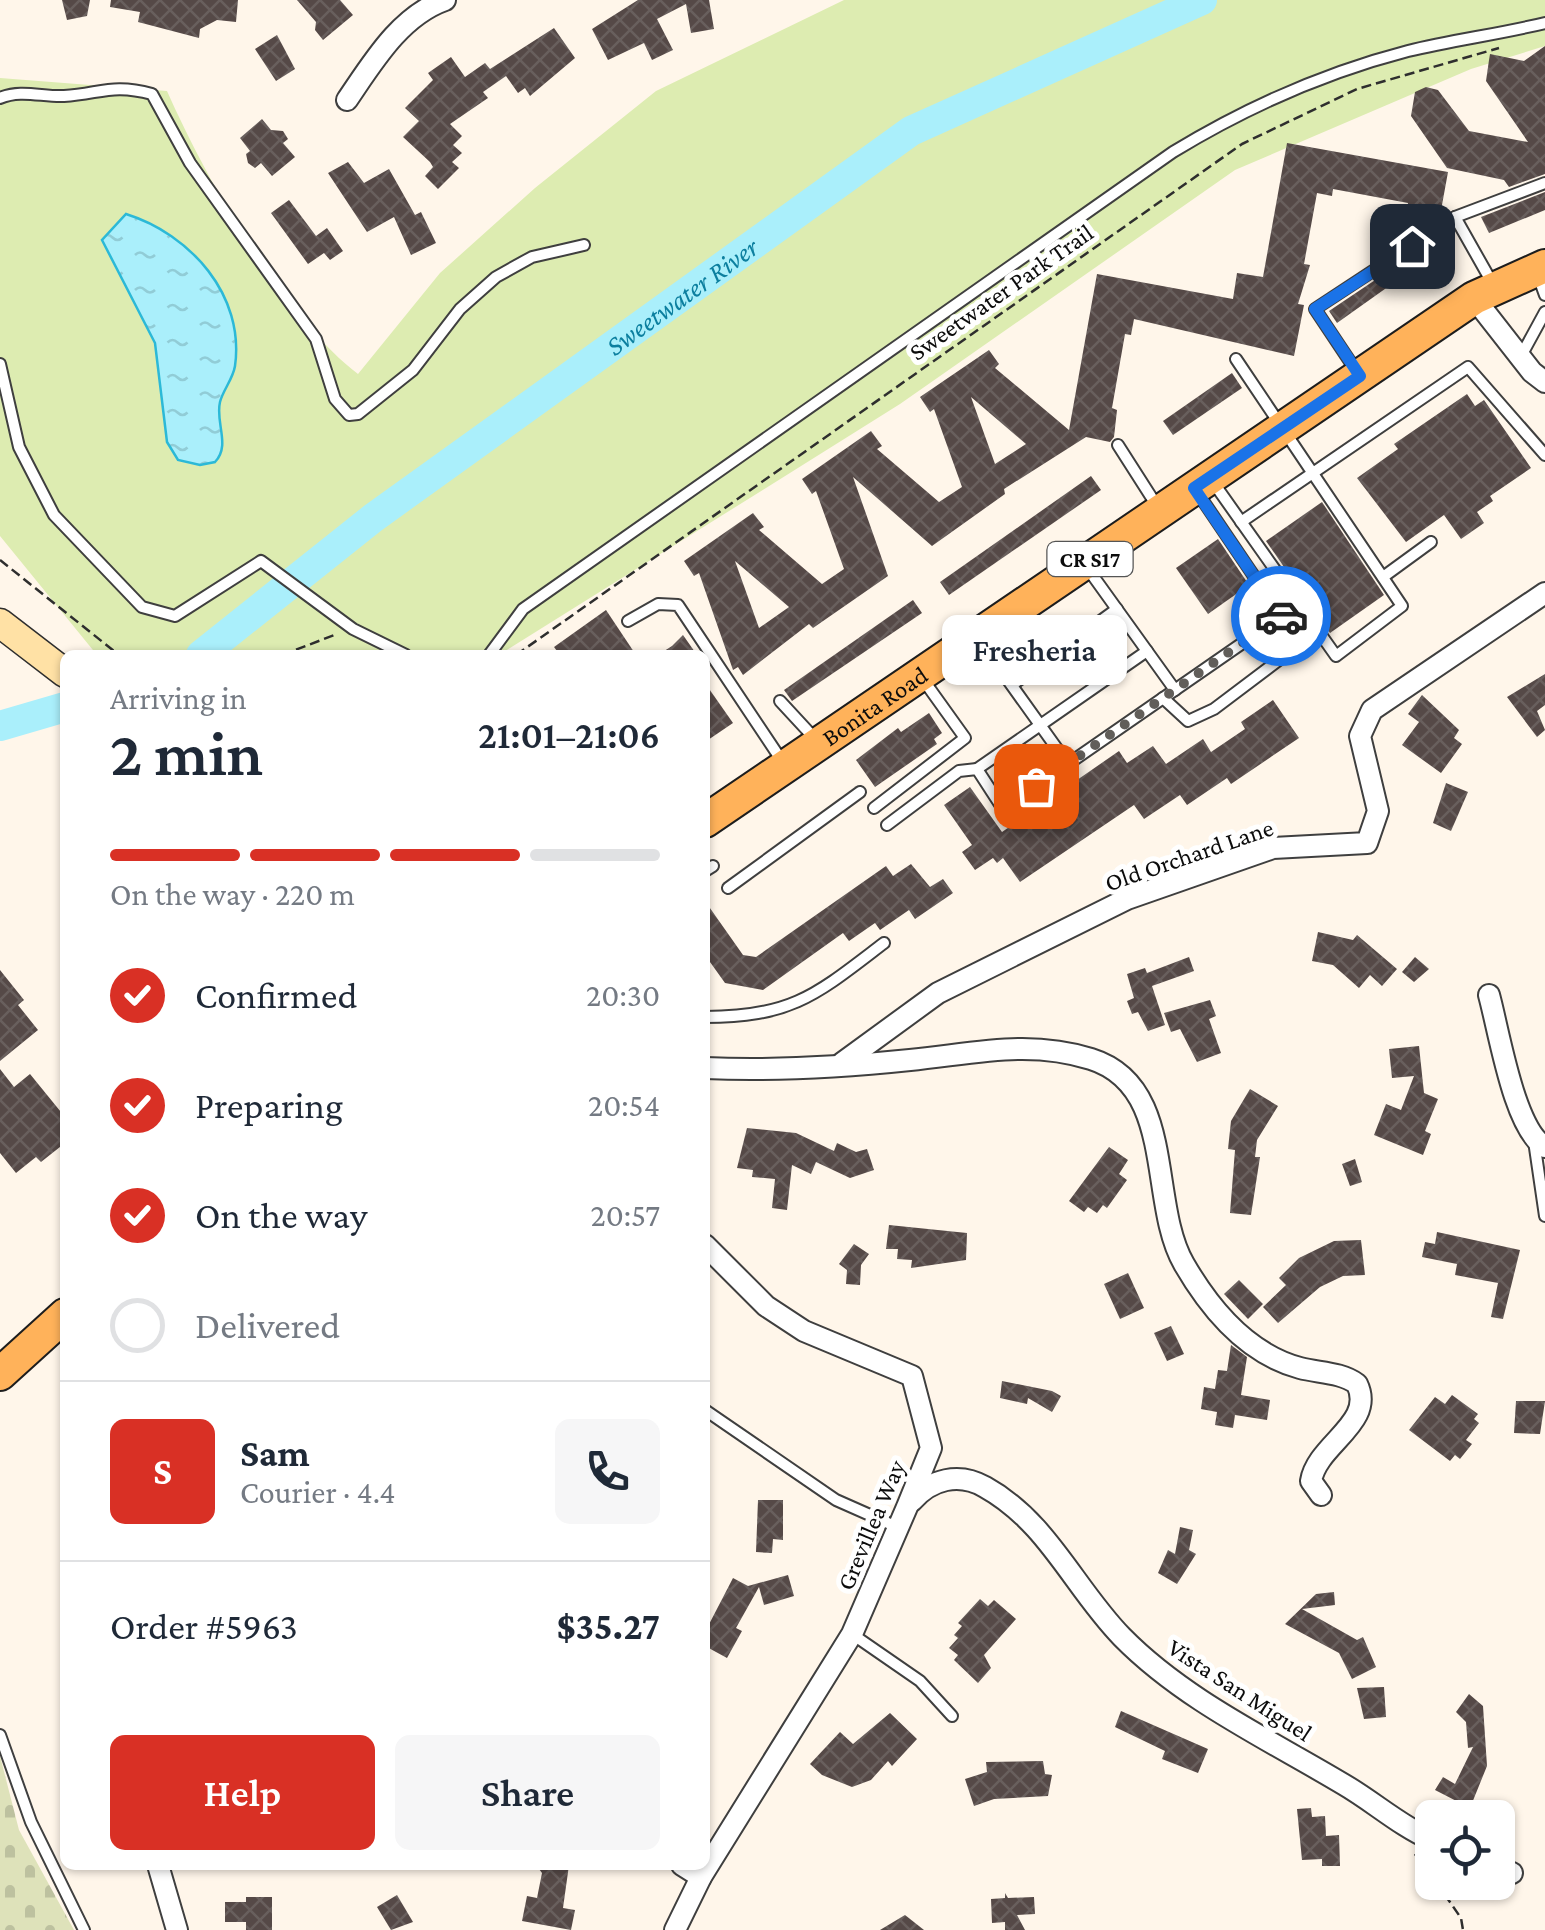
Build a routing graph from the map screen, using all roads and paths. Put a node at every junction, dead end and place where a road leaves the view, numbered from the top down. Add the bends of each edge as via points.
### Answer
1 (430, 2) edge
2 (1545, 22) edge
3 (1507, 46) dead end
4 (0, 98) edge
5 (348, 100) dead end
6 (1545, 183) edge
7 (1455, 217) junction
8 (584, 246) dead end
9 (1542, 277) edge
10 (1484, 292) junction
11 (1545, 312) edge
12 (1520, 357) junction
13 (1236, 359) dead end
14 (0, 364) edge
15 (1360, 376) junction
16 (1545, 382) edge
17 (1285, 426) junction
18 (1118, 445) dead end
19 (1545, 455) edge
20 (1314, 472) junction
21 (1202, 483) junction
22 (1160, 511) junction
23 (1241, 522) junction
24 (1431, 542) dead end
25 (0, 560) edge
26 (1084, 563) junction
27 (1383, 577) junction
28 (1545, 593) edge
29 (1117, 609) junction
30 (1283, 615) junction
31 (628, 622) dead end
32 (0, 623) edge
33 (353, 629) junction
34 (976, 636) junction
35 (113, 650) edge
36 (296, 650) edge
37 (396, 650) edge
38 (493, 650) edge
39 (523, 650) edge
40 (708, 650) edge
41 (1147, 651) junction
42 (710, 653) edge
43 (60, 669) edge
44 (920, 675) junction
45 (1012, 686) junction
46 (1175, 690) junction
47 (1163, 698) junction
48 (780, 700) dead end
49 (1041, 726) junction
50 (819, 743) junction
51 (1068, 764) junction
52 (786, 766) junction
53 (977, 770) junction
54 (860, 792) dead end
55 (874, 808) dead end
56 (710, 818) edge
57 (888, 825) dead end
58 (728, 888) dead end
59 (884, 943) dead end
60 (1489, 995) dead end
61 (710, 1017) edge
62 (840, 1064) junction
63 (710, 1068) edge
64 (1540, 1143) edge
65 (1545, 1216) edge
66 (710, 1250) edge
67 (60, 1320) edge
68 (0, 1374) edge
69 (710, 1413) edge
70 (1321, 1495) dead end
71 (907, 1507) junction
72 (898, 1528) junction
73 (852, 1634) junction
74 (952, 1716) dead end
75 (0, 1735) edge
76 (1415, 1830) edge
77 (710, 1863) edge
78 (159, 1870) edge
79 (690, 1870) edge
80 (705, 1870) edge
81 (701, 1877) junction
82 (1448, 1900) edge
83 (84, 1930) edge
84 (177, 1930) edge
85 (676, 1930) edge
86 (1463, 1930) edge

1 - 5 street via 382,49
2 - 38 lane via 1405,52 1246,108 523,609
3 - 39 path, Sweetwater Park Trail via 1356,89 1242,144
4 - 8 lane via 64,96 98,87 152,94 190,162 316,338 335,399 349,415 413,370 460,308 496,277 532,257
6 - 7 lane
7 - 10 lane
7 - 15 lane via 1315,309
9 - 10 main road, Bonita Road / CR S17
10 - 12 street
10 - 15 main road, Bonita Road / CR S17
11 - 12 lane
12 - 16 street
13 - 17 lane
14 - 33 lane via 34,482 79,546 142,608 175,616 250,565 270,564
15 - 17 main road, Bonita Road / CR S17
17 - 20 lane
17 - 21 main road, Bonita Road / CR S17
18 - 22 lane
19 - 20 lane via 1468,367
20 - 23 lane
20 - 27 lane
21 - 22 main road, Bonita Road / CR S17
21 - 23 lane
21 - 30 lane
22 - 26 main road, Bonita Road / CR S17
23 - 27 lane via 1336,656 1402,606
24 - 27 lane
25 - 35 path
26 - 29 lane
26 - 34 main road, Bonita Road / CR S17
28 - 62 street, Old Orchard Lane via 1372,710 1360,736 1378,811 1368,843 1273,848 1127,899 938,993
29 - 41 lane
29 - 45 lane
30 - 46 lane
30 - 47 lane via 1300,644 1214,709 1188,721
31 - 40 lane via 658,604 678,605
32 - 43 main road
33 - 36 path
33 - 37 lane
34 - 44 main road, Bonita Road / CR S17
34 - 45 lane
41 - 46 lane
41 - 49 lane
42 - 52 lane
44 - 50 main road, Bonita Road / CR S17
44 - 55 lane via 965,738
45 - 49 lane
46 - 47 lane
47 - 51 lane
48 - 50 lane
49 - 51 lane
49 - 53 lane
50 - 52 main road, Bonita Road / CR S17
51 - 53 lane via 1004,808
52 - 56 main road, Bonita Road / CR S17
53 - 57 lane via 959,771
54 - 58 lane
59 - 61 lane via 792,1006 755,1017
60 - 64 street via 1523,1118
62 - 63 street
62 - 70 street via 988,1047 1095,1060 1129,1084 1151,1124 1170,1229 1184,1264 1241,1339 1269,1356 1358,1384 1359,1414 1312,1469
64 - 65 lane
66 - 71 street, Grevillea Way via 766,1306 912,1376 930,1448
67 - 68 main road
69 - 72 lane via 836,1500
71 - 72 street, Grevillea Way
71 - 76 street, Vista San Miguel via 922,1489 952,1477 982,1485 1043,1533 1120,1635 1163,1676
72 - 73 street, Grevillea Way
73 - 74 lane via 920,1681
73 - 77 street, Grevillea Way
75 - 83 lane via 31,1822
78 - 84 street
79 - 81 street
80 - 81 street, Grevillea Way
81 - 85 street, Grevillea Way
82 - 86 path

